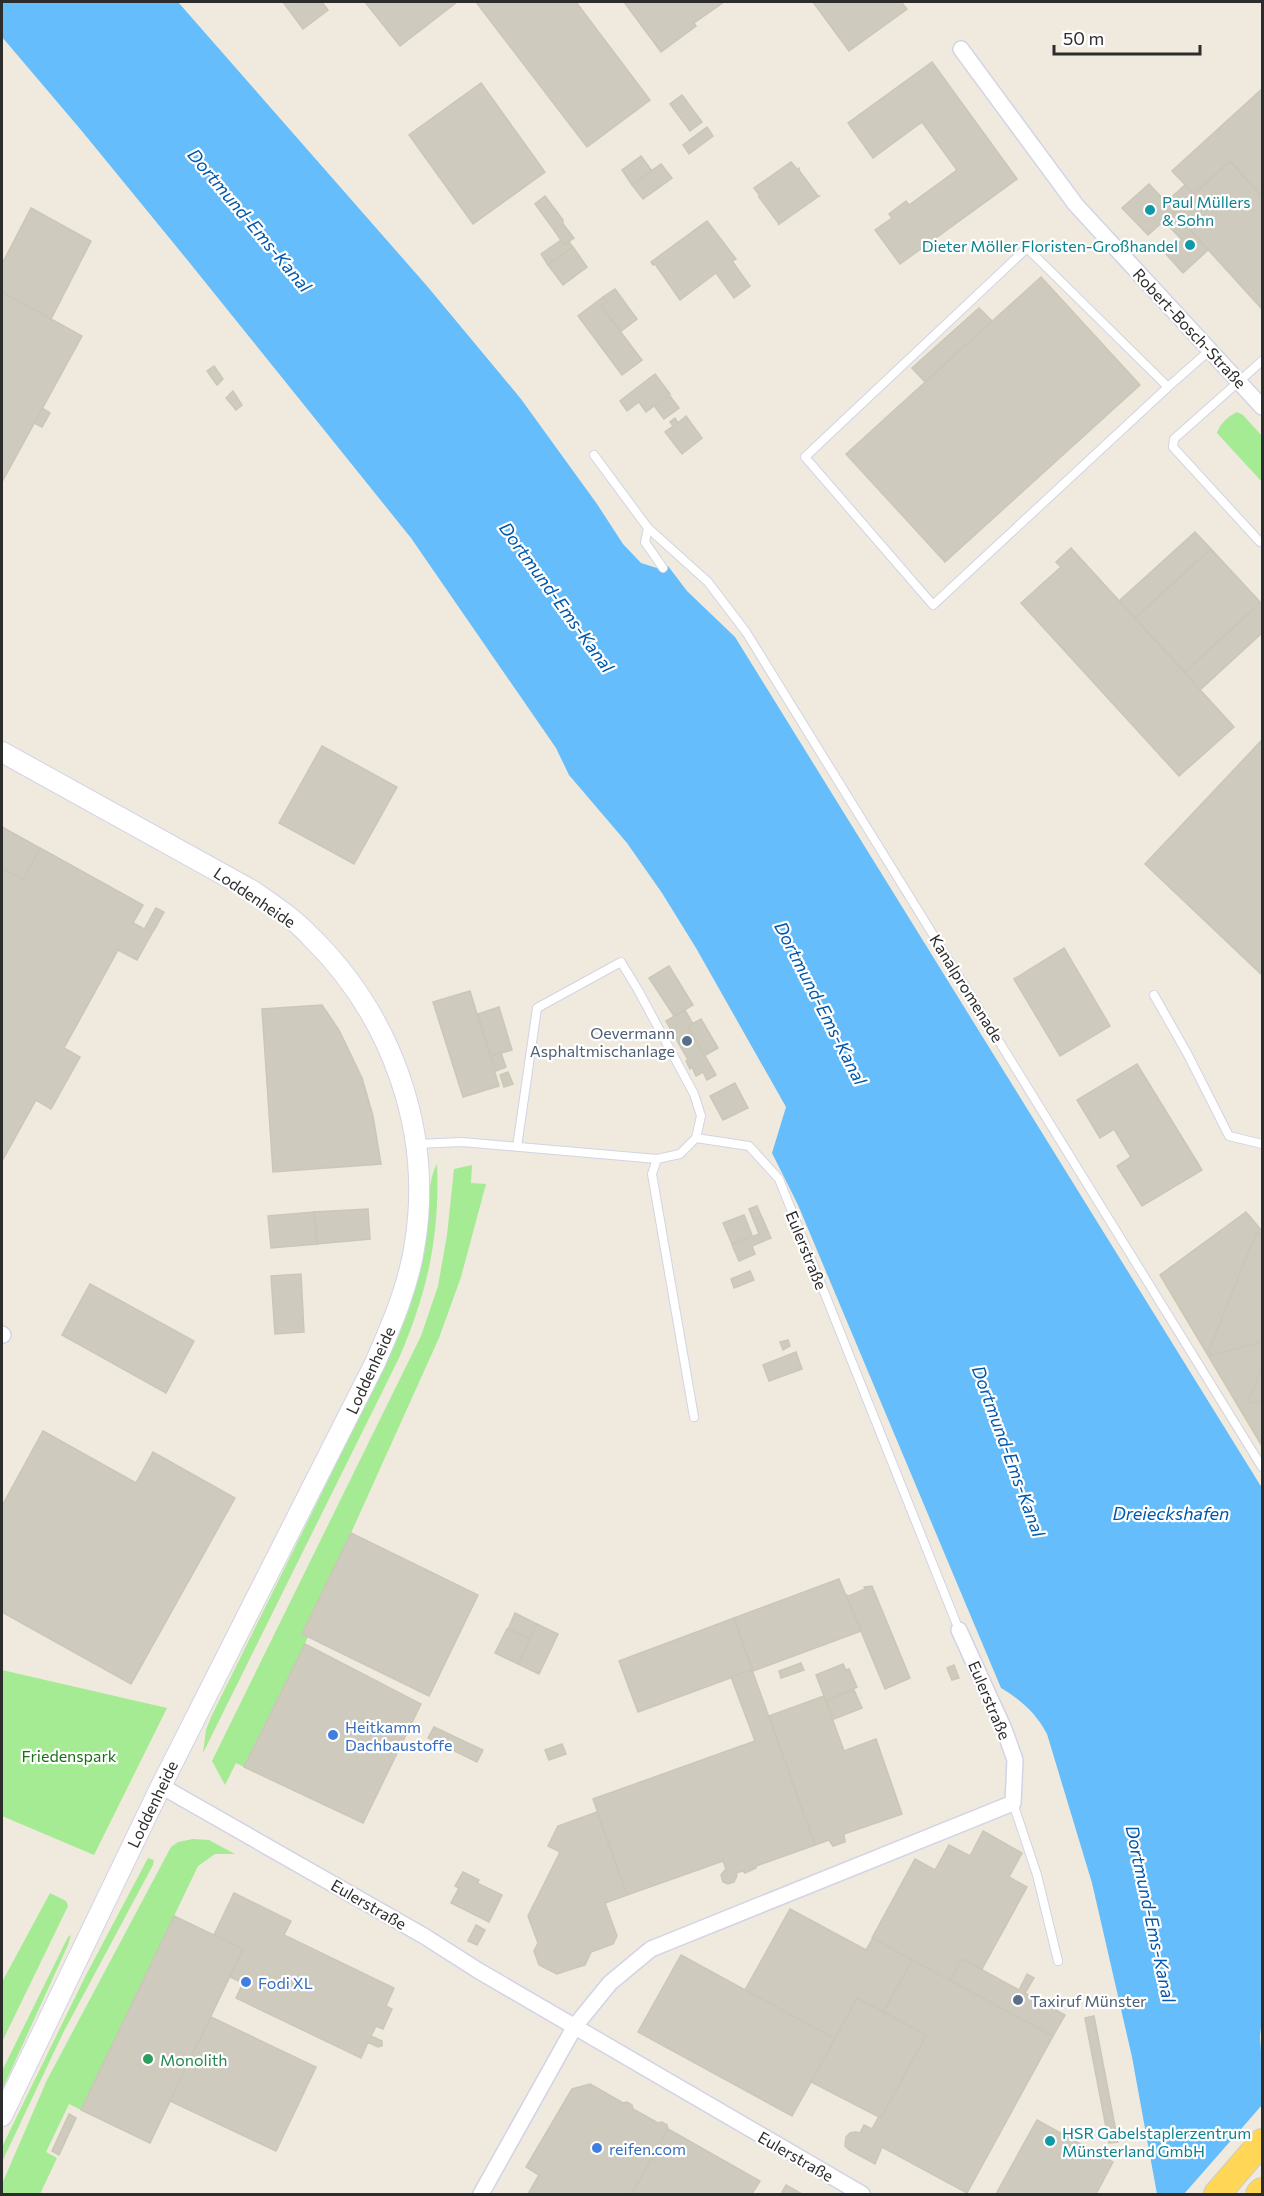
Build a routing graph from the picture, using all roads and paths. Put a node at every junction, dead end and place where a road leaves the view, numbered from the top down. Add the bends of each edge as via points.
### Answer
1 (961, 49) dead end
2 (1210, 350) junction
3 (1263, 361) edge
4 (1239, 381) junction
5 (1167, 387) junction
6 (1263, 407) edge
7 (594, 455) dead end
8 (648, 528) junction
9 (1263, 542) edge
10 (663, 568) dead end
11 (2, 752) edge
12 (1154, 995) dead end
13 (696, 1138) junction
14 (417, 1144) junction
15 (1263, 1144) edge
16 (517, 1147) junction
17 (657, 1159) junction
18 (694, 1417) dead end
19 (1263, 1467) edge
20 (959, 1629) joint
21 (160, 1786) junction
22 (1013, 1803) junction
23 (1058, 1961) dead end
24 (575, 2026) junction
25 (2, 2116) edge
26 (1263, 2142) edge
27 (1263, 2191) edge
28 (481, 2194) edge
29 (862, 2194) edge
30 (1217, 2194) edge
31 (1259, 2194) edge

1 - 2 street, Robert-Bosch-Straße via 1068,196
2 - 4 street, Robert-Bosch-Straße
2 - 5 lane
3 - 4 lane
4 - 6 street, Robert-Bosch-Straße
4 - 9 lane via 1174,440 1173,447
5 - 5 lane via 933,605 805,457 1027,248
7 - 8 lane, Kanalpromenade
8 - 10 lane, Kanalpromenade via 645,542
8 - 19 lane, Kanalpromenade via 708,582 746,632
11 - 14 street, Loddenheide via 218,871 285,914 309,935 353,984 393,1056
12 - 15 lane via 1229,1136
13 - 16 lane via 701,1116 694,1094 621,962 537,1008
13 - 17 lane via 680,1154
13 - 20 lane, Eulerstraße via 749,1146 778,1179
14 - 16 lane via 443,1141
14 - 21 street, Loddenheide via 418,1217 400,1302 375,1363
16 - 17 lane
17 - 18 lane via 652,1174
20 - 22 street, Eulerstraße via 1015,1760
21 - 24 street, Eulerstraße
21 - 25 street, Loddenheide
22 - 23 lane via 1031,1854
22 - 24 street via 651,1949 610,1983
24 - 28 street
24 - 29 street, Eulerstraße
26 - 30 highway
27 - 31 highway

